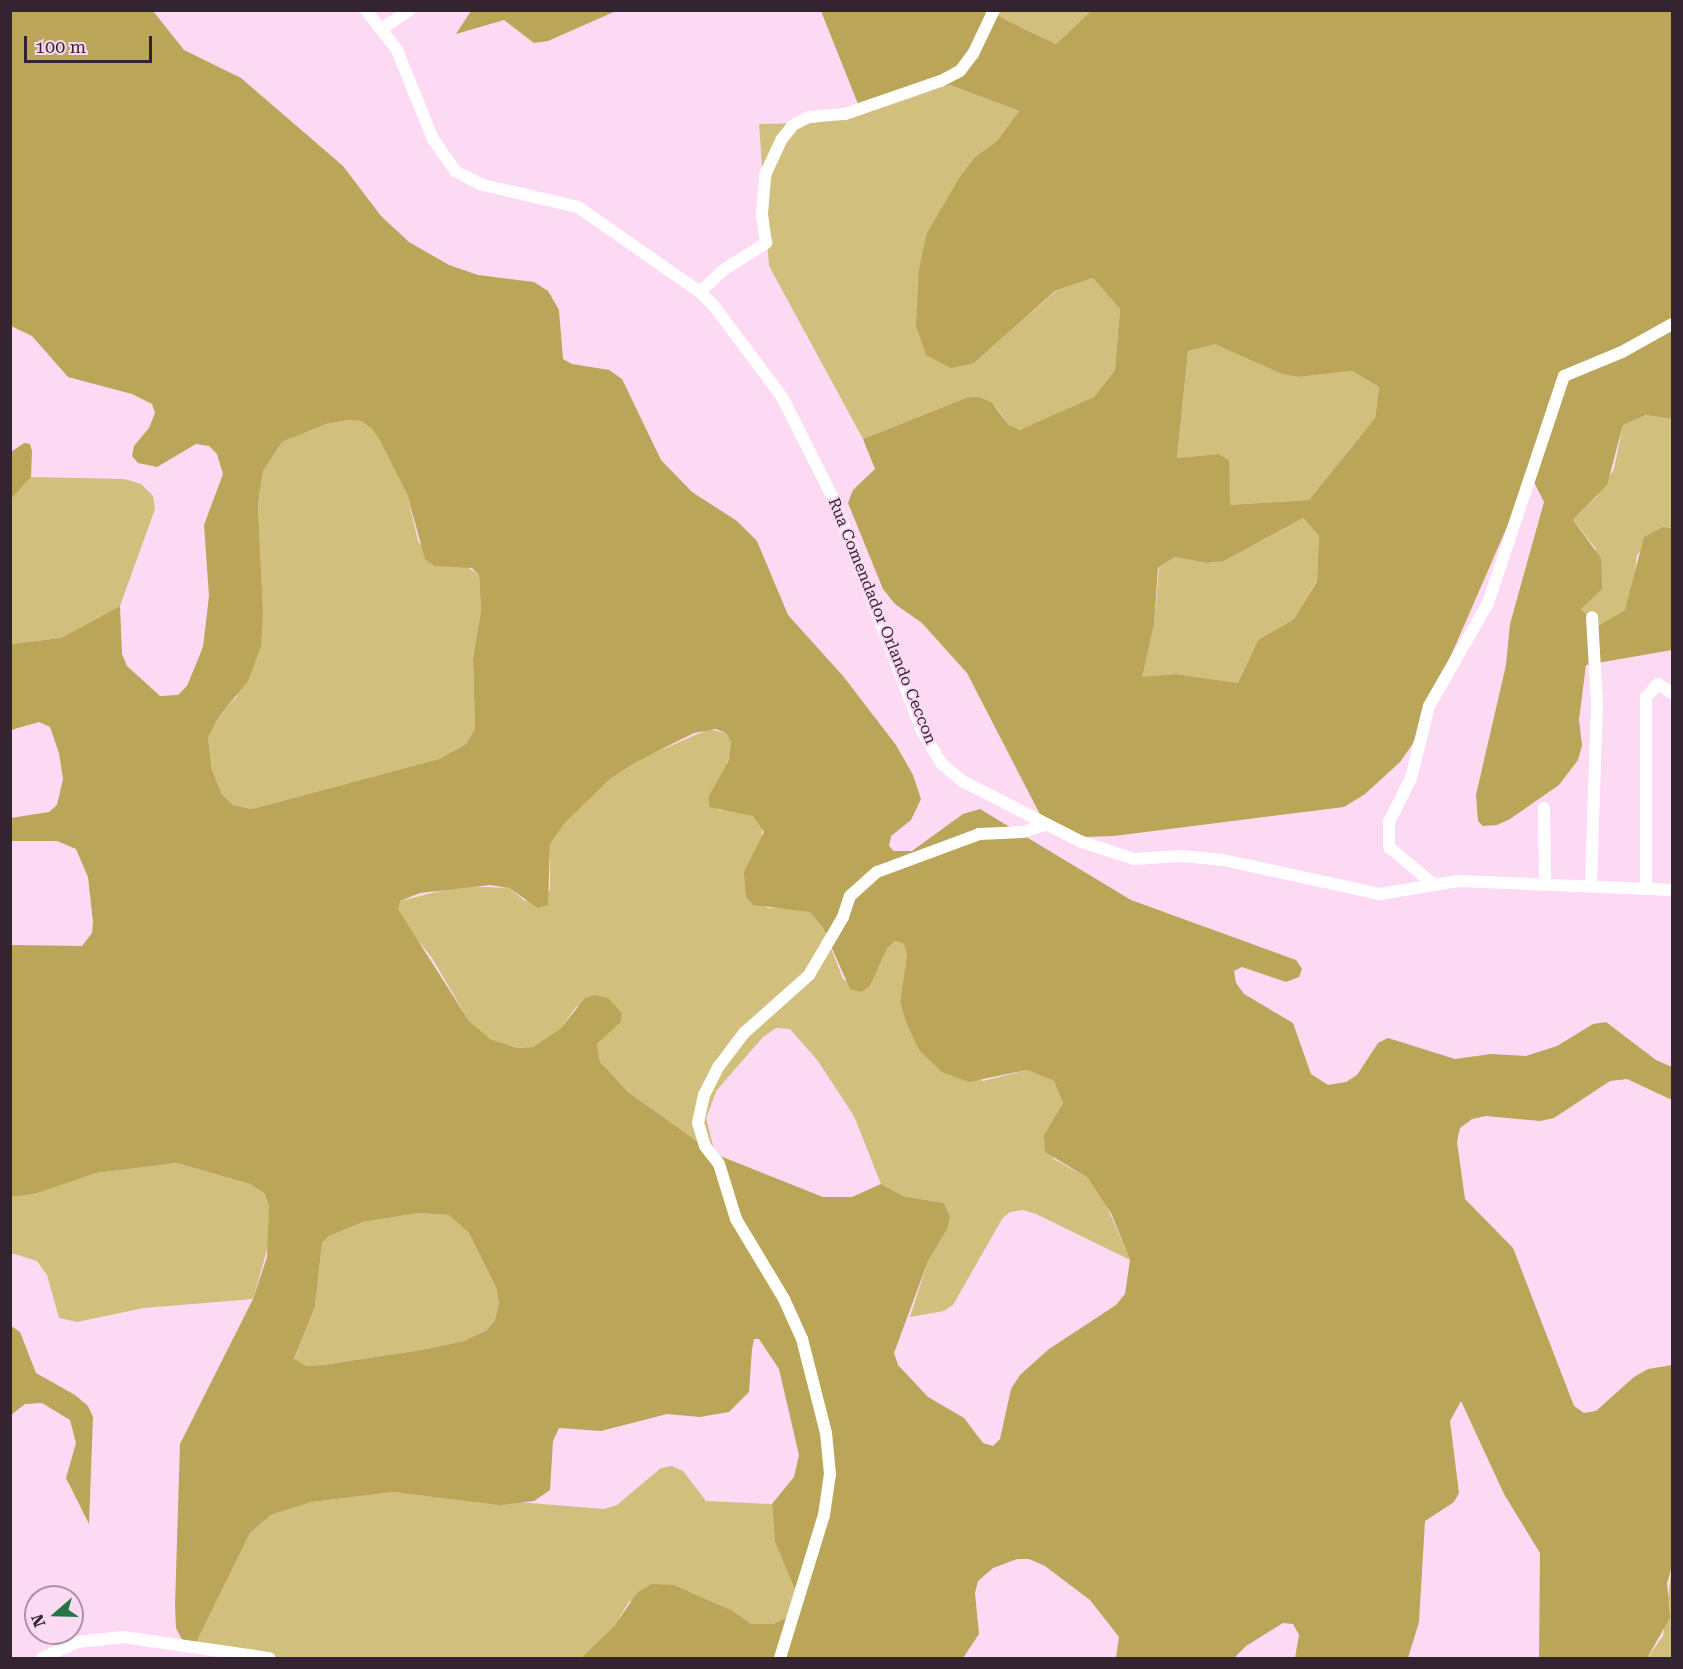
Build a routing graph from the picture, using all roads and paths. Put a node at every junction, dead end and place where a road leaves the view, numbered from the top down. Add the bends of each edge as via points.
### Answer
1 (366, 10) edge
2 (410, 10) edge
3 (994, 10) edge
4 (383, 28) junction
5 (700, 292) junction
6 (1672, 324) edge
7 (1592, 617) dead end
8 (1672, 693) edge
9 (1544, 808) dead end
10 (1047, 824) junction
11 (1432, 883) junction
12 (1545, 883) junction
13 (1592, 884) junction
14 (1646, 888) junction
15 (1672, 890) edge
16 (208, 1654) edge
17 (42, 1659) edge
18 (269, 1659) edge
19 (780, 1659) edge

1 - 4 street, Rua Comendador Orlando Ceccon
2 - 4 street
3 - 5 street via 973,54 960,71 845,114 809,117 793,125 781,140 765,175 762,203 766,243 725,268
4 - 5 street, Rua Comendador Orlando Ceccon via 433,139 455,171 483,185 578,207
5 - 10 street, Rua Comendador Orlando Ceccon via 782,397 801,433 833,498 922,731 941,763 964,782
6 - 11 street via 1622,352 1564,376 1488,603 1429,706 1411,778 1389,822 1389,847
7 - 13 street via 1597,704
8 - 14 street via 1658,684 1646,697
9 - 12 street
10 - 11 street, Rua Comendador Orlando Ceccon via 1112,855 1134,859 1181,856 1223,860 1380,894
10 - 19 street via 1023,832 979,834 877,872 850,896 843,917 809,975 744,1034 719,1066 705,1095 698,1123 705,1146 719,1164 736,1219 798,1329 813,1372 826,1433 830,1474 824,1515
11 - 12 street, Rua Comendador Orlando Ceccon
12 - 13 street, Rua Comendador Orlando Ceccon
13 - 14 street, Rua Comendador Orlando Ceccon
14 - 15 street, Rua Comendador Orlando Ceccon
16 - 17 street via 123,1637 92,1639
16 - 18 street

